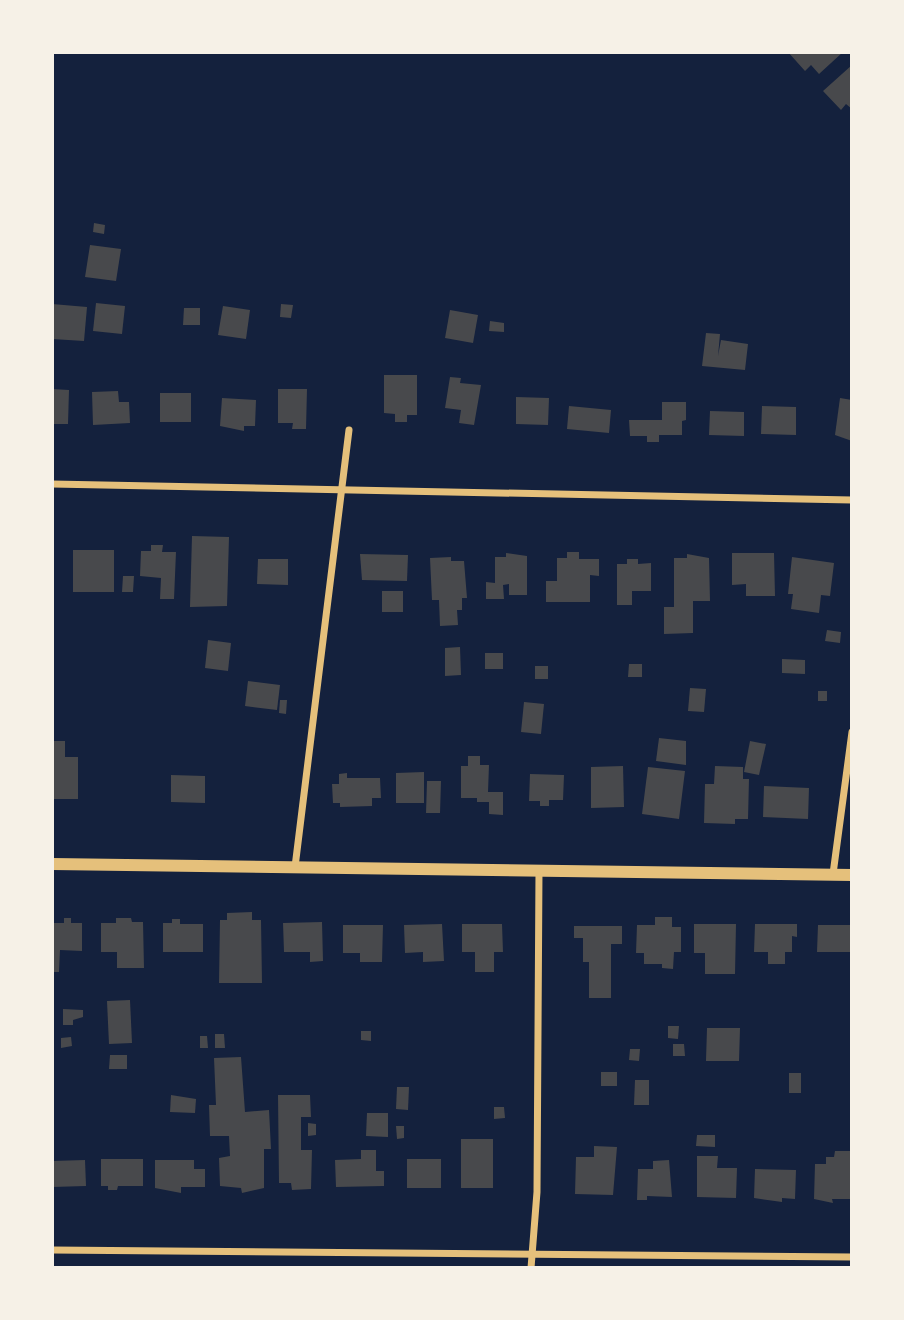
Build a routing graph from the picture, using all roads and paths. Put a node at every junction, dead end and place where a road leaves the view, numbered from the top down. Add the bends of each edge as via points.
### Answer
1 (349, 430) dead end
2 (52, 484) edge
3 (341, 489) junction
4 (852, 500) edge
5 (852, 732) edge
6 (52, 864) edge
7 (295, 867) junction
8 (539, 871) junction
9 (833, 874) junction
10 (852, 875) edge
11 (52, 1250) edge
12 (533, 1253) junction
13 (852, 1257) edge
14 (531, 1268) edge

1 - 3 street
2 - 3 street
3 - 4 street
3 - 7 street
5 - 9 street
6 - 7 street
7 - 8 street
8 - 9 street
8 - 12 street
9 - 10 street
11 - 12 street
12 - 13 street
12 - 14 street

